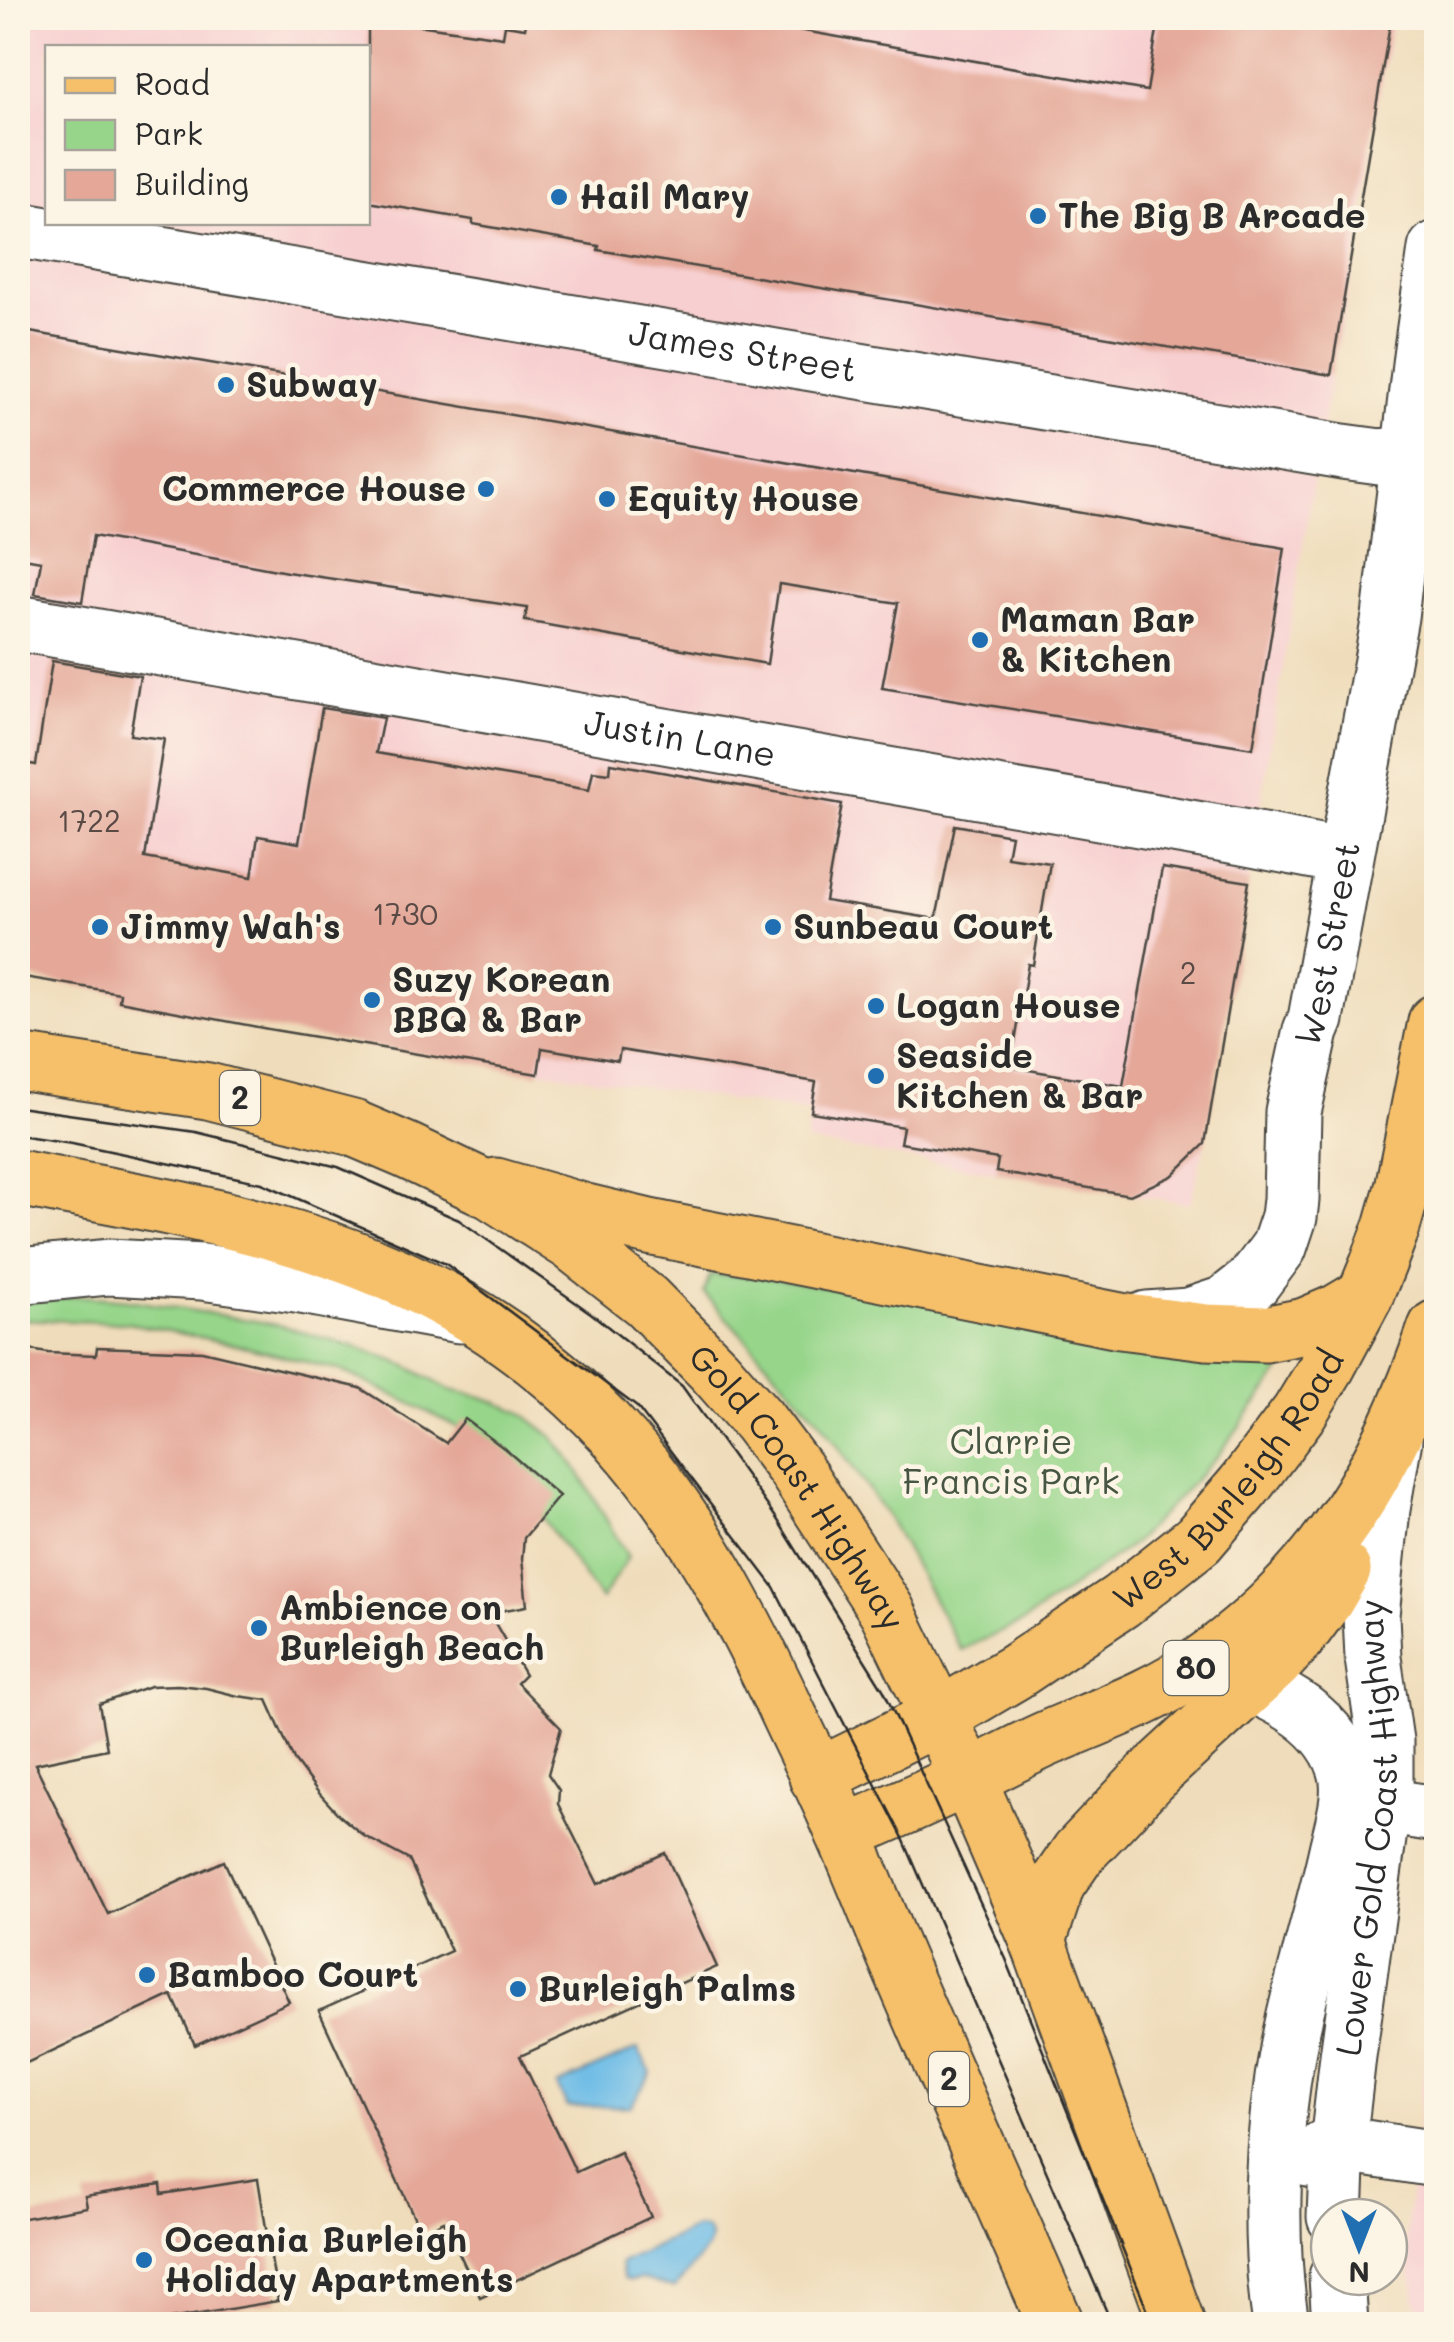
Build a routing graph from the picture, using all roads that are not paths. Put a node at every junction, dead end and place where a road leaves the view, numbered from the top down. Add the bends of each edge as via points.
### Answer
1 (18, 230) edge
2 (1435, 275) edge
3 (1424, 472) edge
4 (1436, 535) edge
5 (18, 623) edge
6 (1345, 858) junction
7 (1436, 1022) edge
8 (18, 1062) edge
9 (452, 1172) junction
10 (18, 1178) edge
11 (18, 1276) edge
12 (1364, 1296) junction
13 (477, 1319) junction
14 (1120, 1321) junction
15 (1436, 1328) edge
16 (1392, 1441) junction
17 (1226, 1674) junction
18 (937, 1718) junction
19 (818, 1777) junction
20 (968, 1778) junction
21 (1365, 1804) junction
22 (1436, 1814) edge
23 (844, 1833) junction
24 (1038, 1940) junction
25 (1338, 2144) junction
26 (1436, 2160) edge
27 (1336, 2197) edge
28 (1274, 2201) junction
29 (1338, 2297) edge
30 (1056, 2324) edge
31 (1178, 2324) edge
32 (1281, 2324) edge
33 (1340, 2324) edge

1 - 3 street, James Street via 1380,456
2 - 3 street, West Street
3 - 4 street, West Street
3 - 6 street, West Street
5 - 6 street, Justin Lane
6 - 14 street, West Street via 1293,1112 1284,1237 1244,1290 1212,1310
7 - 12 main road, West Burleigh Road via 1403,1188
8 - 9 main road, Gold Coast Highway / 2 via 208,1090 286,1109 353,1128
9 - 14 main road via 649,1227
9 - 18 main road, Gold Coast Highway / 2 via 609,1270 715,1371 795,1469 887,1611
10 - 13 main road, 2 via 228,1220 320,1246
11 - 13 street via 109,1268 186,1271
12 - 14 main road via 1321,1320 1265,1334
12 - 18 main road, West Burleigh Road via 1298,1413 1198,1540 1121,1601
13 - 19 main road, 2 via 586,1404 667,1494 736,1607
15 - 16 main road
16 - 17 main road via 1340,1577 1298,1637
16 - 21 street, Lower Gold Coast Highway via 1371,1615 1385,1741
17 - 20 main road, 80 via 1148,1696
17 - 21 street, Lower Gold Coast Highway via 1300,1710 1330,1737
17 - 24 main road via 1150,1777 1057,1884
18 - 19 main road, West Burleigh Road
18 - 20 main road, Gold Coast Highway / 2
19 - 23 main road, 2
20 - 23 main road, 80
20 - 24 main road, Gold Coast Highway / 2
21 - 22 street
21 - 25 street, Lower Gold Coast Highway via 1366,1912
21 - 28 street, Lower Gold Coast Highway via 1334,1864 1289,2045
23 - 30 main road, 2
24 - 31 main road, Gold Coast Highway / 2
25 - 26 street
25 - 27 street, Lower Gold Coast Highway
25 - 28 street via 1310,2157
28 - 32 street, Lower Gold Coast Highway
29 - 33 street

